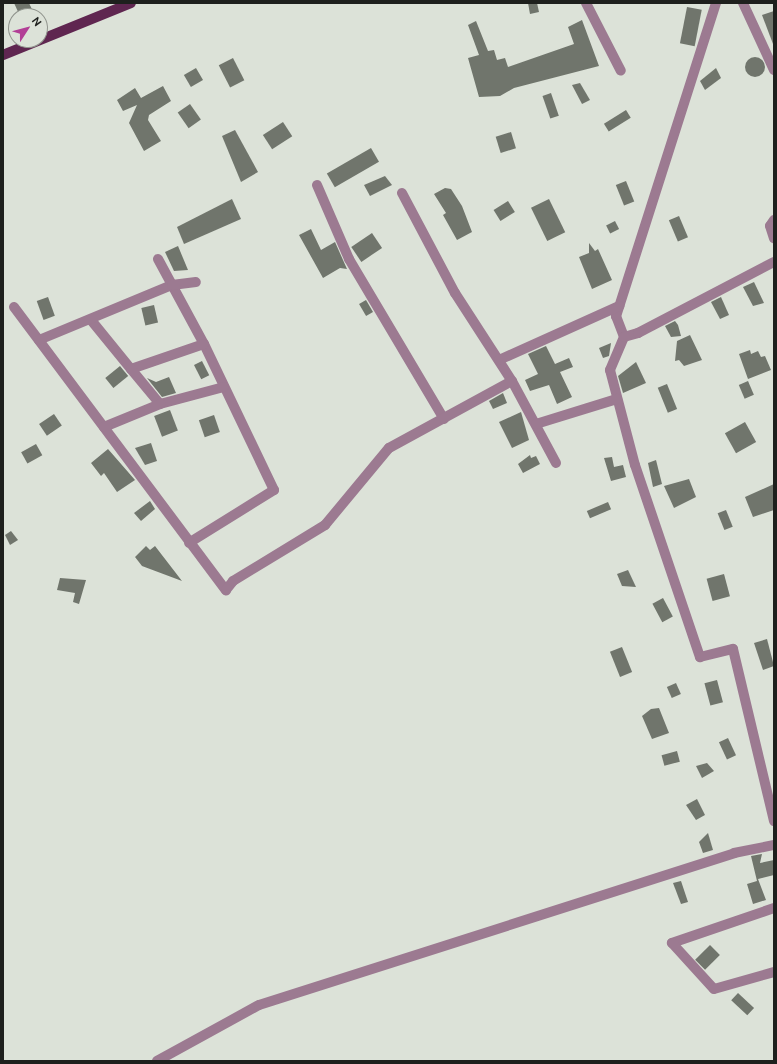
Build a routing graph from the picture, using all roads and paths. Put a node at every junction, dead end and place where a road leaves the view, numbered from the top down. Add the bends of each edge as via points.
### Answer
1 (131, 3) edge
2 (586, 3) edge
3 (716, 3) edge
4 (743, 3) edge
5 (3, 56) edge
6 (774, 70) edge
7 (621, 71) dead end
8 (317, 185) dead end
9 (402, 193) dead end
10 (774, 220) edge
11 (774, 238) edge
12 (158, 259) dead end
13 (774, 262) edge
14 (196, 282) dead end
15 (172, 285) junction
16 (619, 306) junction
17 (14, 307) dead end
18 (91, 320) junction
19 (624, 337) junction
20 (39, 340) junction
21 (204, 344) junction
22 (499, 360) junction
23 (131, 369) junction
24 (512, 381) junction
25 (224, 387) junction
26 (617, 399) junction
27 (160, 404) junction
28 (444, 419) junction
29 (536, 424) junction
30 (104, 427) junction
31 (556, 463) dead end
32 (189, 543) junction
33 (774, 821) edge
34 (774, 845) edge
35 (774, 908) edge
36 (774, 972) edge
37 (157, 1061) edge

1 - 5 main road
2 - 7 street
3 - 16 street
4 - 6 street
8 - 28 street via 349,259
9 - 22 street via 455,293
10 - 11 street via 770,226
12 - 15 street
13 - 19 street via 638,333
14 - 15 street
15 - 18 street
15 - 21 street
16 - 19 street via 616,316
16 - 22 street
17 - 20 street
18 - 20 street
18 - 23 street
19 - 26 street via 610,370
20 - 30 street
21 - 23 street
21 - 25 street
22 - 24 street
23 - 27 street
24 - 28 street
24 - 29 street
25 - 27 street
25 - 32 street via 274,490
26 - 29 street
26 - 33 street via 675,592 700,658 733,649
27 - 30 street
28 - 32 street via 389,448 325,525 233,581 226,590
29 - 31 street
30 - 32 street
34 - 37 street via 734,853 259,1005
35 - 36 street via 672,943 714,989

